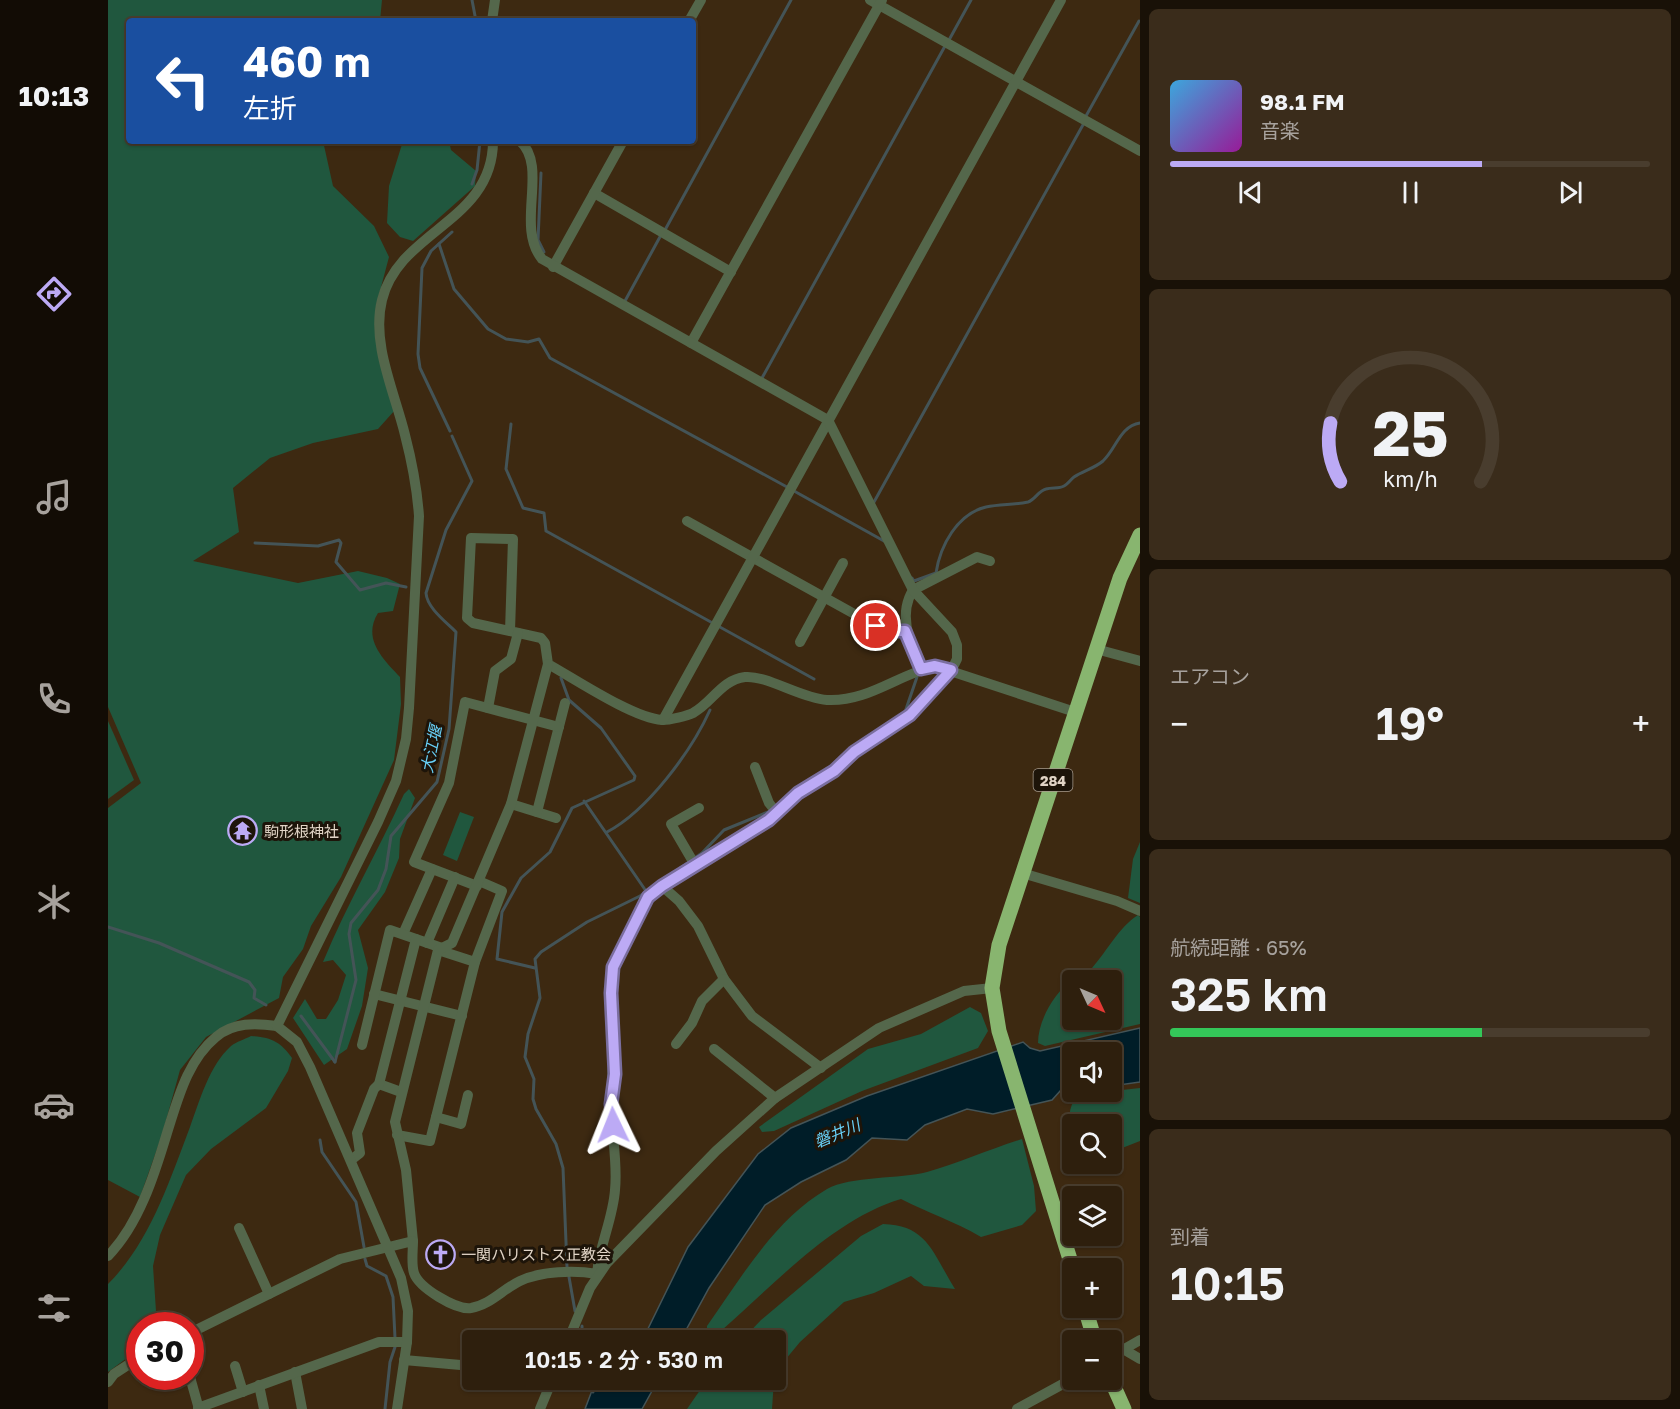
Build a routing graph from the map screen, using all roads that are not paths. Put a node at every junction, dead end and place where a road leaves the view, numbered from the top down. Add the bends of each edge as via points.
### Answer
1 (495, 0) edge
2 (701, 0) edge
3 (1061, 0) edge
4 (877, 2) edge
5 (492, 18) edge
6 (691, 18) edge
7 (1016, 81) junction
8 (493, 144) edge
9 (522, 144) edge
10 (621, 144) edge
11 (1140, 151) edge
12 (594, 193) junction
13 (553, 267) junction
14 (731, 272) junction
15 (691, 343) junction
16 (828, 420) junction
17 (687, 521) dead end
18 (1140, 535) edge
19 (752, 559) junction
20 (990, 561) dead end
21 (843, 563) dead end
22 (914, 590) junction
23 (825, 598) junction
24 (905, 631) junction
25 (514, 632) junction
26 (800, 642) dead end
27 (1096, 649) junction
28 (1140, 661) edge
29 (548, 664) junction
30 (921, 669) junction
31 (951, 670) junction
32 (565, 703) dead end
33 (488, 708) junction
34 (1075, 712) junction
35 (533, 720) junction
36 (663, 720) junction
37 (559, 727) junction
38 (755, 767) dead end
39 (512, 804) junction
40 (699, 808) dead end
41 (537, 812) junction
42 (777, 813) junction
43 (556, 818) dead end
44 (695, 865) junction
45 (432, 869) junction
46 (1022, 873) junction
47 (454, 877) junction
48 (478, 884) junction
49 (662, 886) junction
50 (1140, 911) edge
51 (403, 934) junction
52 (422, 941) junction
53 (440, 949) junction
54 (475, 962) junction
55 (724, 979) junction
56 (992, 988) junction
57 (374, 994) junction
58 (400, 1000) junction
59 (423, 1006) junction
60 (462, 1016) junction
61 (277, 1026) junction
62 (676, 1044) dead end
63 (362, 1045) dead end
64 (714, 1048) dead end
65 (821, 1068) junction
66 (379, 1084) junction
67 (401, 1092) junction
68 (468, 1095) dead end
69 (775, 1098) junction
70 (436, 1117) junction
71 (397, 1135) junction
72 (351, 1160) junction
73 (239, 1228) dead end
74 (413, 1241) junction
75 (388, 1247) junction
76 (108, 1256) edge
77 (1069, 1258) edge
78 (597, 1274) junction
79 (269, 1294) junction
80 (204, 1326) edge
81 (573, 1330) edge
82 (1140, 1340) edge
83 (407, 1342) junction
84 (1123, 1349) joint
85 (1140, 1359) edge
86 (404, 1360) junction
87 (462, 1365) edge
88 (126, 1366) edge
89 (235, 1366) dead end
90 (295, 1372) junction
91 (108, 1382) edge
92 (1062, 1384) edge
93 (259, 1385) junction
94 (193, 1390) edge
95 (548, 1390) edge
96 (1115, 1390) edge
97 (243, 1392) junction
98 (198, 1408) edge
99 (264, 1409) edge
100 (302, 1409) edge
101 (398, 1409) edge
102 (540, 1409) edge
103 (1017, 1409) edge
104 (1124, 1409) edge

1 - 5 street
2 - 6 street
3 - 7 street
4 - 7 street
4 - 14 street
7 - 11 street
7 - 16 street
8 - 61 street via 492,163 482,188 405,258 381,301 383,353 416,482 419,516 406,739 396,781 378,822
9 - 13 street via 530,155 533,245
10 - 12 street
12 - 13 street
12 - 14 street
13 - 15 street
14 - 15 street
15 - 16 street
16 - 19 street
16 - 22 street
17 - 19 street
18 - 27 highway, 284 via 1120,578
19 - 23 street
19 - 36 street
20 - 22 street via 977,557
21 - 23 street
22 - 24 street via 908,598
22 - 31 street via 952,632 957,659
23 - 24 street via 886,631
23 - 26 street
24 - 30 street
25 - 25 street via 513,539 471,538 466,618 472,623
25 - 29 street via 541,638
25 - 33 street via 511,659 495,671
27 - 28 street
27 - 34 highway, 284
29 - 35 street
29 - 36 street via 636,712
30 - 31 street via 935,666
30 - 36 street via 869,694 846,700 804,697 764,680 746,677 727,682 692,714
31 - 34 street
31 - 42 street via 910,715 798,793
32 - 37 street
33 - 35 street
33 - 45 street via 465,702 449,783 414,862
34 - 46 highway, 284
35 - 37 street
35 - 39 street
37 - 41 street
38 - 42 street
39 - 41 street
39 - 48 street
40 - 44 street via 671,824
41 - 43 street
42 - 44 street
44 - 49 street
45 - 47 street
45 - 51 street
46 - 50 street
46 - 56 highway, 284 via 999,945
47 - 48 street
47 - 52 street
48 - 53 street via 452,943
48 - 54 street via 502,891
49 - 55 street via 698,926
49 - 78 street via 648,897 613,967 615,1074 611,1104 616,1189
51 - 52 street
51 - 57 street via 390,930
52 - 53 street
52 - 58 street
53 - 54 street
53 - 59 street
54 - 60 street
55 - 62 street via 702,1001
55 - 65 street via 752,1016
56 - 65 street via 964,991 879,1028
56 - 77 highway, 284 via 999,1031
57 - 58 street
57 - 63 street
58 - 59 street
58 - 66 street
59 - 60 street
59 - 67 street
60 - 70 street
61 - 72 street via 297,1042
61 - 76 street via 256,1023 217,1035 189,1068 139,1210
64 - 69 street
65 - 69 street
66 - 67 street
66 - 72 street via 357,1133 360,1153
67 - 71 street via 395,1122
68 - 70 street via 461,1124
69 - 78 street via 716,1150
70 - 71 street via 430,1141
71 - 74 street via 406,1170
72 - 75 street
73 - 79 street
74 - 75 street
74 - 78 street via 414,1274 421,1283 458,1306 471,1308 520,1281 542,1275
75 - 79 street via 340,1259
75 - 83 street via 401,1278 408,1311
78 - 81 street
79 - 80 street
82 - 84 street
83 - 86 street
83 - 90 street via 379,1342
84 - 85 street
86 - 87 street
86 - 101 street
88 - 91 street
89 - 97 street
90 - 93 street
90 - 100 street
92 - 103 street
93 - 97 street
93 - 99 street
94 - 98 street
95 - 102 street
96 - 104 highway
97 - 98 street

